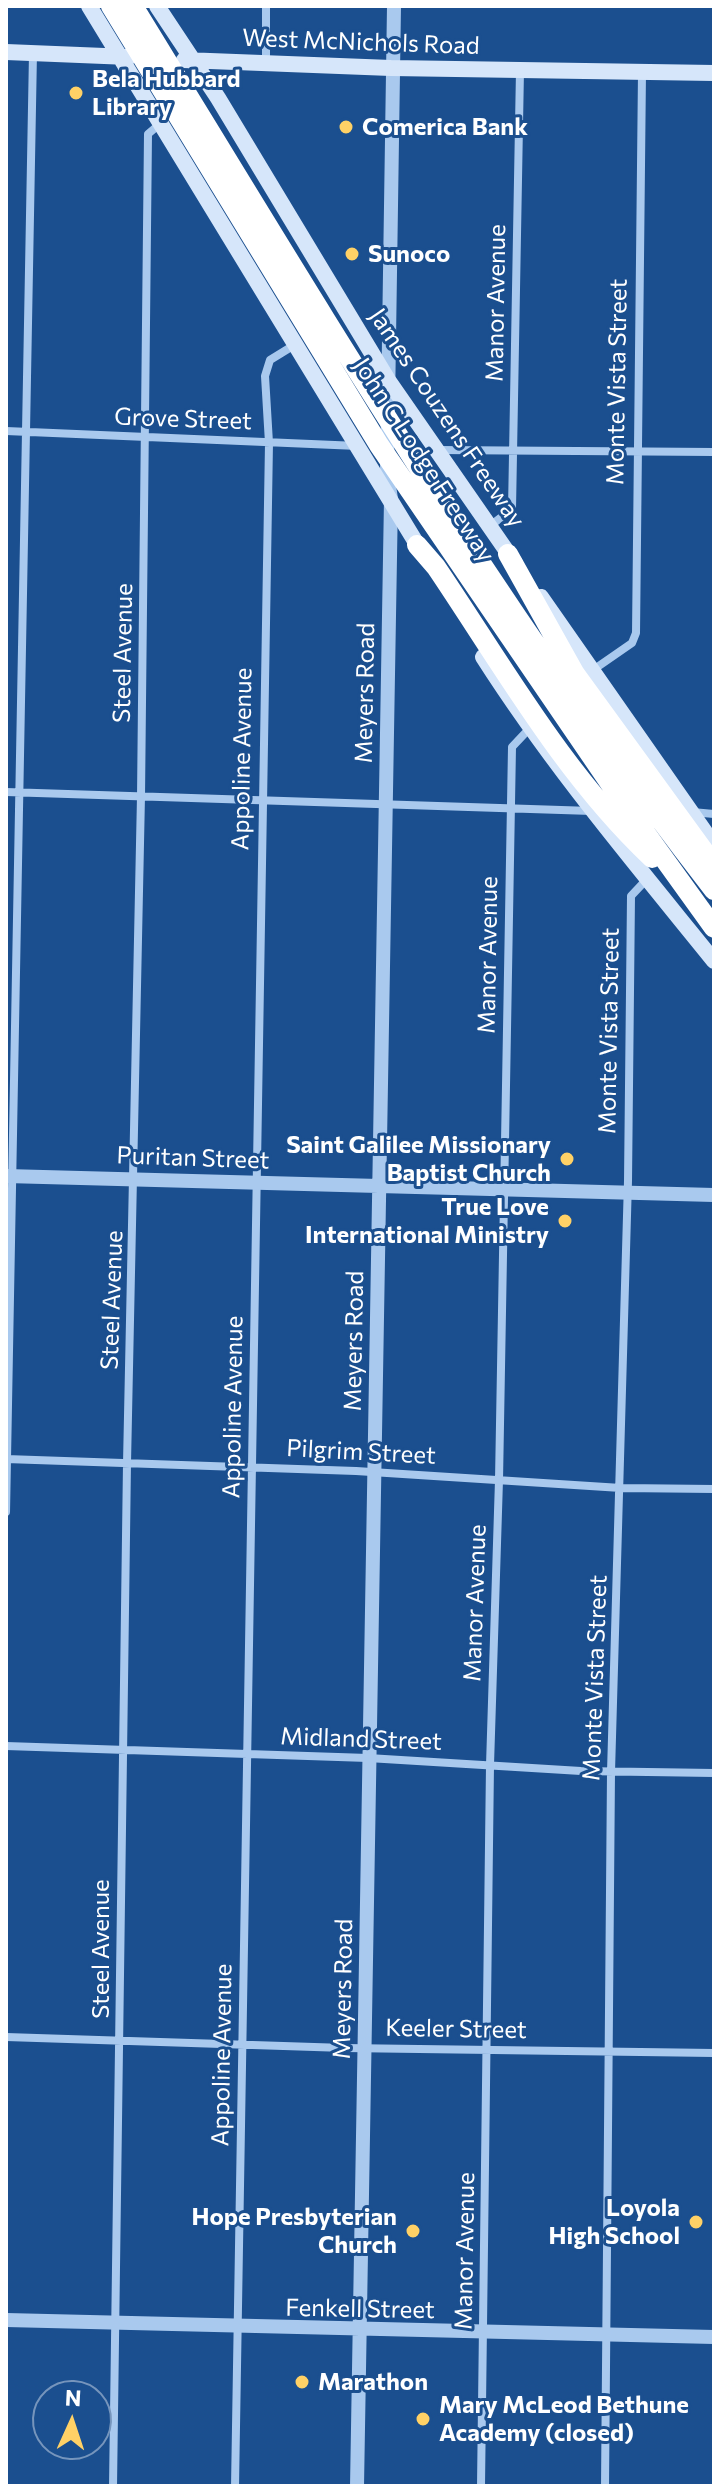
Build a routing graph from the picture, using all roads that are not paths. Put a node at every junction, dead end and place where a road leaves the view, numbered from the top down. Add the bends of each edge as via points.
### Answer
1 (133, 6) edge
2 (266, 6) edge
3 (394, 6) edge
4 (99, 10) edge
5 (161, 14) edge
6 (6, 52) edge
7 (33, 53) junction
8 (129, 57) junction
9 (184, 60) junction
10 (266, 63) junction
11 (391, 68) junction
12 (520, 70) junction
13 (642, 72) junction
14 (714, 73) edge
15 (206, 86) junction
16 (151, 100) junction
17 (162, 123) junction
18 (296, 344) junction
19 (388, 388) junction
20 (6, 431) edge
21 (26, 432) junction
22 (146, 438) junction
23 (269, 443) junction
24 (359, 447) junction
25 (514, 449) junction
26 (438, 450) junction
27 (636, 451) junction
28 (714, 452) edge
29 (454, 485) junction
30 (391, 499) junction
31 (406, 516) junction
32 (490, 526) junction
33 (417, 545) junction
34 (508, 554) junction
35 (592, 671) junction
36 (529, 729) junction
37 (6, 792) edge
38 (19, 792) junction
39 (141, 796) junction
40 (260, 799) junction
41 (385, 803) junction
42 (511, 808) junction
43 (593, 811) junction
44 (692, 812) junction
45 (714, 814) edge
46 (714, 845) edge
47 (714, 865) edge
48 (647, 879) junction
49 (684, 889) junction
50 (714, 890) edge
51 (714, 928) edge
52 (714, 961) edge
53 (10, 1176) edge
54 (134, 1178) junction
55 (256, 1182) junction
56 (379, 1186) junction
57 (503, 1189) junction
58 (626, 1192) junction
59 (714, 1195) edge
60 (6, 1459) edge
61 (127, 1463) junction
62 (253, 1466) junction
63 (374, 1471) junction
64 (499, 1480) junction
65 (621, 1488) junction
66 (714, 1489) edge
67 (6, 1512) edge
68 (6, 1746) edge
69 (123, 1750) junction
70 (246, 1755) junction
71 (368, 1758) junction
72 (490, 1765) junction
73 (611, 1772) junction
74 (714, 1773) edge
75 (6, 2037) edge
76 (121, 2040) junction
77 (242, 2045) junction
78 (364, 2047) junction
79 (489, 2049) junction
80 (610, 2052) junction
81 (714, 2053) edge
82 (6, 2320) edge
83 (116, 2324) junction
84 (238, 2328) junction
85 (361, 2331) junction
86 (484, 2333) junction
87 (606, 2335) junction
88 (714, 2337) edge
89 (113, 2486) edge
90 (235, 2486) edge
91 (357, 2486) edge
92 (481, 2486) edge
93 (605, 2486) edge

1 - 50 highway, John C Lodge Freeway via 390,426 566,692
2 - 10 street
3 - 11 street, Meyers Road
4 - 5 main road via 112,31 148,33
4 - 8 main road
4 - 49 highway, John C Lodge Freeway via 379,445
5 - 9 main road, James Couzens Freeway
6 - 7 main road, West McNichols Road
7 - 8 main road, West McNichols Road
7 - 21 street
8 - 9 main road, West McNichols Road
8 - 16 main road
9 - 10 main road, West McNichols Road
9 - 15 main road, James Couzens Freeway
10 - 11 main road, West McNichols Road
11 - 12 main road, West McNichols Road
11 - 19 street, Meyers Road
12 - 13 main road, West McNichols Road
12 - 25 street, Manor Avenue
13 - 14 main road, West McNichols Road
13 - 27 street, Monte Vista Street
15 - 16 main road via 163,81
15 - 19 main road, James Couzens Freeway
16 - 17 main road
17 - 18 main road
17 - 22 street, Steel Avenue via 148,134
18 - 23 street, Appoline Avenue via 266,367
18 - 24 main road
19 - 26 main road, James Couzens Freeway
19 - 30 street, Meyers Road
20 - 21 street, Grove Street
21 - 22 street, Grove Street
21 - 38 street
22 - 23 street, Grove Street
22 - 39 street, Steel Avenue
23 - 24 street, Grove Street
23 - 40 street, Appoline Avenue
24 - 30 main road
25 - 26 street
25 - 27 street
25 - 32 street, Manor Avenue via 512,509
26 - 29 main road, James Couzens Freeway
27 - 28 street
27 - 35 street, Monte Vista Street via 636,639
29 - 31 main road
29 - 32 main road, James Couzens Freeway
30 - 31 main road
30 - 41 street, Meyers Road
31 - 33 main road
32 - 34 main road, James Couzens Freeway
33 - 36 main road
33 - 49 highway via 575,770 635,842
34 - 35 main road, James Couzens Freeway
34 - 47 highway via 575,674
35 - 44 main road, James Couzens Freeway
36 - 42 street, Manor Avenue via 512,747
36 - 43 main road
37 - 38 street
38 - 39 street
38 - 53 street
39 - 40 street
39 - 54 street, Steel Avenue
40 - 41 street
40 - 55 street, Appoline Avenue
41 - 42 street
41 - 56 street, Meyers Road
42 - 43 street
42 - 57 street, Manor Avenue
43 - 48 main road
44 - 45 street
44 - 46 main road, James Couzens Freeway
48 - 52 main road
48 - 58 street, Monte Vista Street via 631,896
49 - 51 highway, John C Lodge Freeway
53 - 54 street, Puritan Street
53 - 60 street
54 - 55 street, Puritan Street
54 - 61 street, Steel Avenue
55 - 56 street, Puritan Street
55 - 62 street, Appoline Avenue
56 - 57 street, Puritan Street
56 - 63 street, Meyers Road
57 - 58 street, Puritan Street
57 - 64 street, Manor Avenue
58 - 59 street, Puritan Street
58 - 65 street, Monte Vista Street
60 - 61 street, Pilgrim Street
60 - 67 street
61 - 62 street, Pilgrim Street
61 - 69 street, Steel Avenue
62 - 63 street, Pilgrim Street
62 - 70 street, Appoline Avenue
63 - 64 street, Pilgrim Street
63 - 71 street, Meyers Road
64 - 65 street, Pilgrim Street
64 - 72 street, Manor Avenue
65 - 66 street, Pilgrim Street
65 - 73 street, Monte Vista Street
68 - 69 street, Midland Street
69 - 70 street, Midland Street
69 - 76 street, Steel Avenue
70 - 71 street, Midland Street
70 - 77 street, Appoline Avenue
71 - 72 street, Midland Street
71 - 78 street, Meyers Road
72 - 73 street, Midland Street
72 - 79 street, Manor Avenue
73 - 74 street, Midland Street
73 - 80 street, Monte Vista Street
75 - 76 street, Keeler Street
76 - 77 street, Keeler Street
76 - 83 street, Steel Avenue
77 - 78 street, Keeler Street
77 - 84 street, Appoline Avenue
78 - 79 street, Keeler Street
78 - 85 street, Meyers Road
79 - 80 street, Keeler Street
79 - 86 street, Manor Avenue
80 - 81 street, Keeler Street
80 - 87 street, Monte Vista Street
82 - 83 street, Fenkell Street
83 - 84 street, Fenkell Street
83 - 89 street, Steel Avenue
84 - 85 street, Fenkell Street
84 - 90 street, Appoline Avenue
85 - 86 street, Fenkell Street
85 - 91 street, Meyers Road
86 - 87 street, Fenkell Street
86 - 92 street, Manor Avenue
87 - 88 street, Fenkell Street
87 - 93 street, Monte Vista Street

